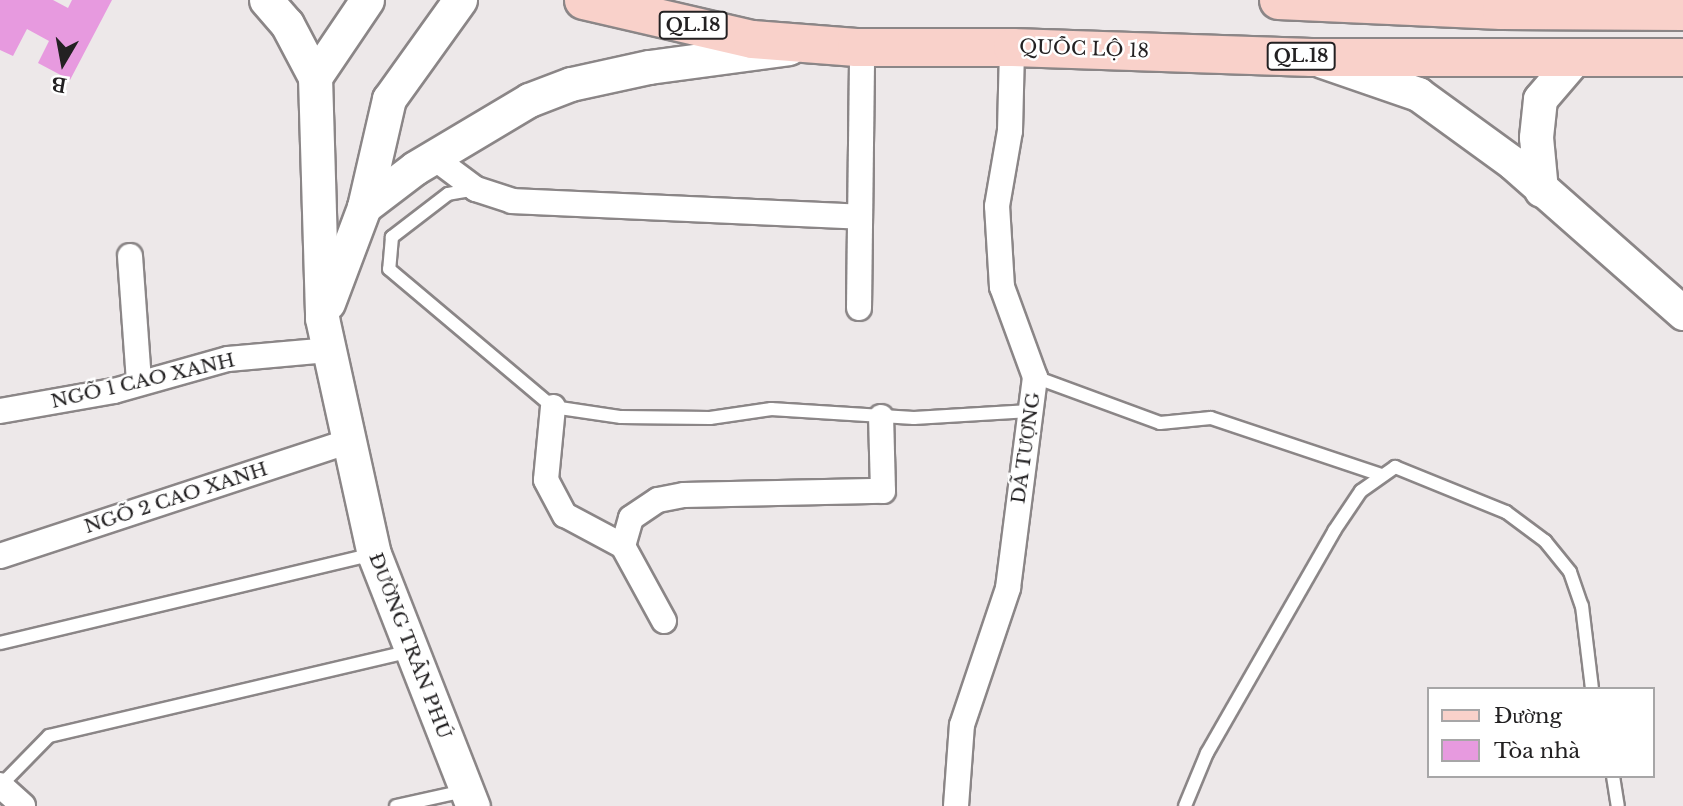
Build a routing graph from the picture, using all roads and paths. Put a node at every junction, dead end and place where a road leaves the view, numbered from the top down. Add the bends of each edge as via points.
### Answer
1 (266, 0) edge
2 (367, 0) edge
3 (460, 0) edge
4 (583, 0) edge
5 (1278, 0) edge
6 (1510, 3) edge
7 (1609, 7) edge
8 (1683, 11) edge
9 (812, 44) junction
10 (862, 47) junction
11 (1012, 47) junction
12 (1311, 57) junction
13 (1583, 57) junction
14 (1683, 57) edge
15 (1627, 68) junction
16 (315, 77) junction
17 (1683, 78) edge
18 (433, 157) junction
19 (476, 189) junction
20 (1541, 190) junction
21 (364, 207) junction
22 (860, 217) junction
23 (130, 256) dead end
24 (859, 307) dead end
25 (1683, 313) edge
26 (325, 334) junction
27 (1035, 377) junction
28 (139, 382) junction
29 (553, 407) junction
30 (0, 411) edge
31 (1030, 411) junction
32 (881, 416) junction
33 (352, 440) junction
34 (1381, 475) junction
35 (623, 546) junction
36 (374, 554) junction
37 (0, 556) edge
38 (664, 621) dead end
39 (0, 643) edge
40 (411, 651) junction
41 (1592, 687) edge
42 (1614, 778) edge
43 (1, 785) edge
44 (469, 798) edge
45 (23, 806) edge
46 (396, 806) edge
47 (956, 806) edge
48 (1185, 806) edge
49 (1618, 806) edge

1 - 16 main road via 287,24
2 - 16 main road
3 - 21 main road via 389,99
4 - 9 main road, QUỐC LỘ 18 / QL.18 via 752,39
5 - 6 main road
6 - 7 main road
7 - 8 main road
9 - 10 main road, QUỐC LỘ 18 / QL.18
9 - 18 main road via 649,67 571,84 505,113
10 - 11 main road, QUỐC LỘ 18 / QL.18
10 - 22 street
11 - 12 main road, QUỐC LỘ 18 / QL.18
11 - 27 street, DÃ TƯỢNG via 1010,131 997,206 1002,286
12 - 13 main road, QUỐC LỘ 18 / QL.18
12 - 20 main road via 1418,94 1513,163
13 - 15 main road, QUỐC LỘ 18 / QL.18
13 - 20 main road via 1540,99 1536,137
14 - 15 main road, QUỐC LỘ 18 / QL.18
15 - 17 main road, QUỐC LỘ 18 / QL.18
16 - 26 main road, ĐƯỜNG TRẦN PHÚ
18 - 19 street
18 - 21 main road
19 - 22 street via 525,202
19 - 29 lane via 448,194 392,237 389,269
20 - 25 main road
21 - 26 main road
22 - 24 street
23 - 28 street
26 - 28 street, NGÕ 1 CAO XANH
26 - 33 main road, ĐƯỜNG TRẦN PHÚ
27 - 31 street, DÃ TƯỢNG
27 - 34 lane via 1160,422 1212,418
28 - 30 street, NGÕ 1 CAO XANH via 114,391
29 - 32 lane via 621,417 710,418 771,409
29 - 35 street via 546,480 565,515
31 - 32 lane
31 - 47 street, DÃ TƯỢNG via 1008,587 962,725
32 - 35 street via 883,491 725,492 658,500 631,518
33 - 36 main road, ĐƯỜNG TRẦN PHÚ
33 - 37 street, NGÕ 2 CAO XANH
34 - 41 lane via 1395,467 1423,475 1506,512 1545,541 1570,572 1581,606
34 - 48 lane via 1361,491 1334,531 1207,753
35 - 38 street
36 - 39 lane
36 - 40 main road, ĐƯỜNG TRẦN PHÚ
40 - 43 lane via 49,736
40 - 44 main road, ĐƯỜNG TRẦN PHÚ
42 - 49 lane
43 - 45 street
44 - 46 lane

